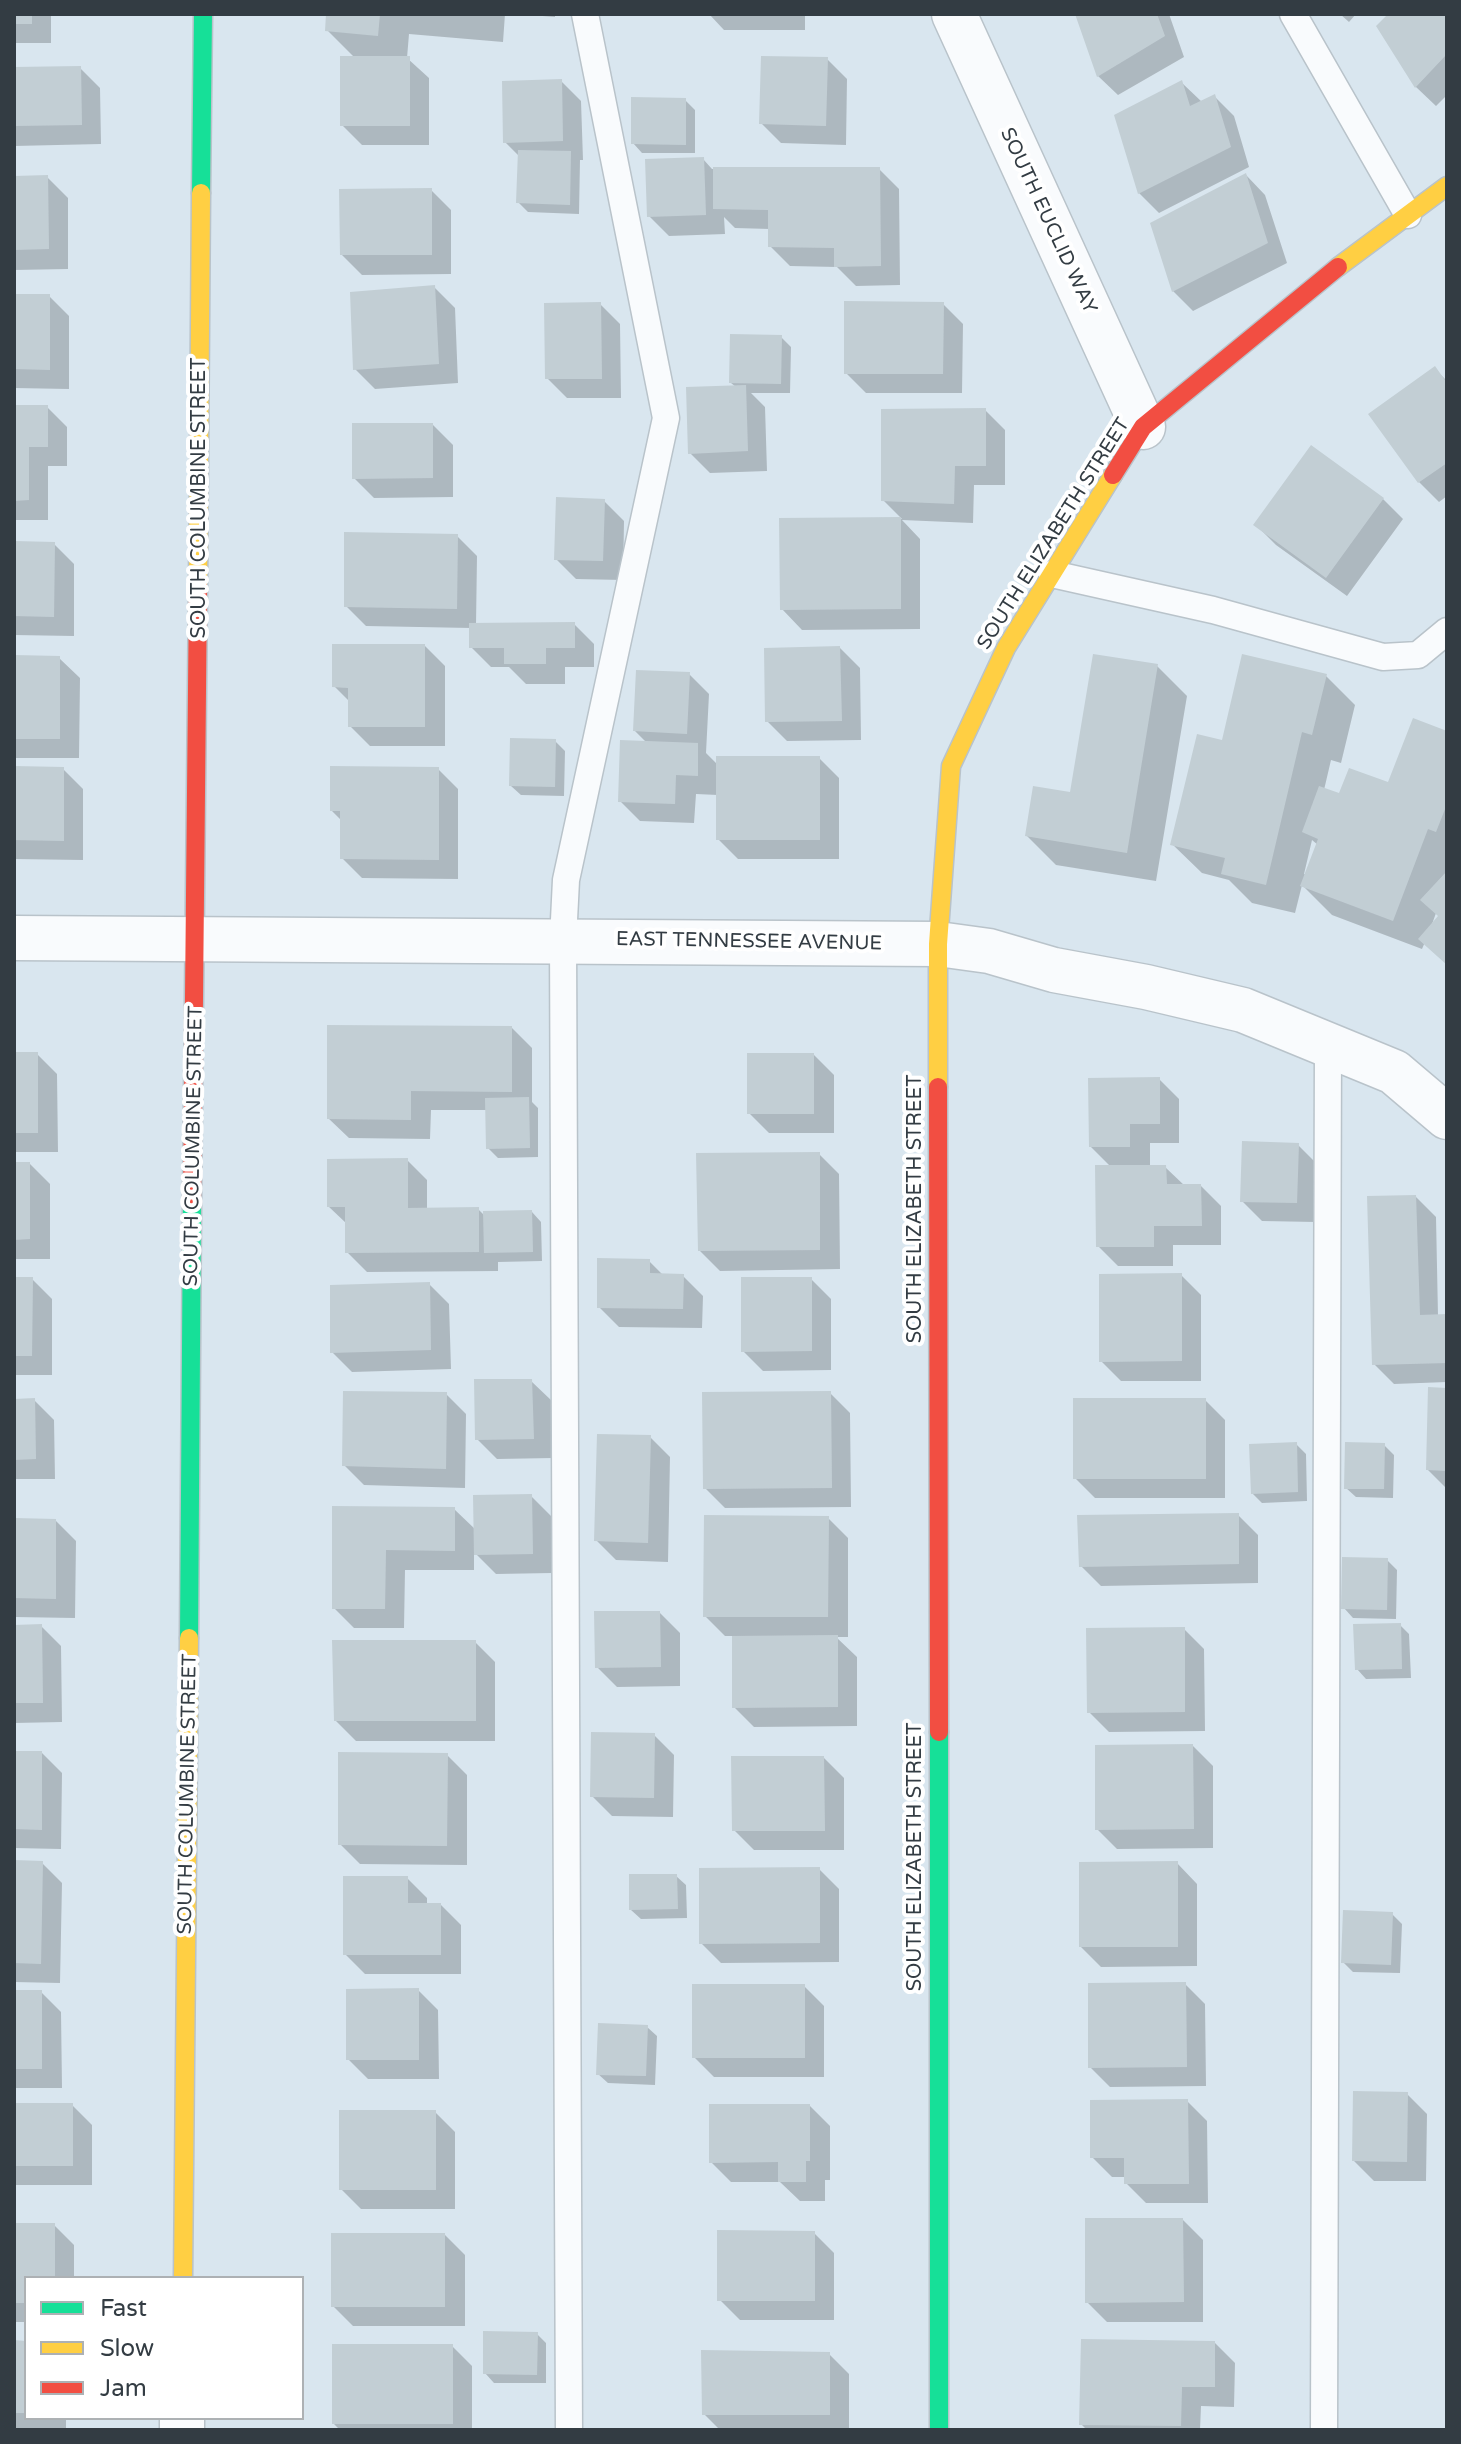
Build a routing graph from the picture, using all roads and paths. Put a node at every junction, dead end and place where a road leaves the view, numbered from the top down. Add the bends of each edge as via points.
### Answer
1 (203, 14) edge
2 (585, 14) edge
3 (954, 14) edge
4 (1293, 14) edge
5 (1447, 186) edge
6 (1408, 215) junction
7 (1143, 427) junction
8 (1052, 574) junction
9 (1447, 631) edge
10 (14, 938) edge
11 (196, 938) junction
12 (563, 940) junction
13 (938, 944) junction
14 (1328, 1043) junction
15 (1447, 1117) edge
16 (183, 2276) edge
17 (569, 2430) edge
18 (939, 2430) edge
19 (1324, 2430) edge

1 - 11 street, SOUTH COLUMBINE STREET
2 - 12 lane via 666,418 566,880
3 - 7 street, SOUTH EUCLID WAY
4 - 6 lane
5 - 6 street, SOUTH ELIZABETH STREET
6 - 7 street, SOUTH ELIZABETH STREET
7 - 8 street, SOUTH ELIZABETH STREET
8 - 9 lane via 1213,610 1383,657 1418,655
8 - 13 street, SOUTH ELIZABETH STREET via 1006,648 951,766
10 - 11 street, EAST TENNESSEE AVENUE
11 - 12 street, EAST TENNESSEE AVENUE
11 - 16 street, SOUTH COLUMBINE STREET
12 - 13 street, EAST TENNESSEE AVENUE
12 - 17 lane
13 - 14 street, EAST TENNESSEE AVENUE via 1243,1010
13 - 18 street, SOUTH ELIZABETH STREET
14 - 15 street, EAST TENNESSEE AVENUE via 1394,1072
14 - 19 lane

